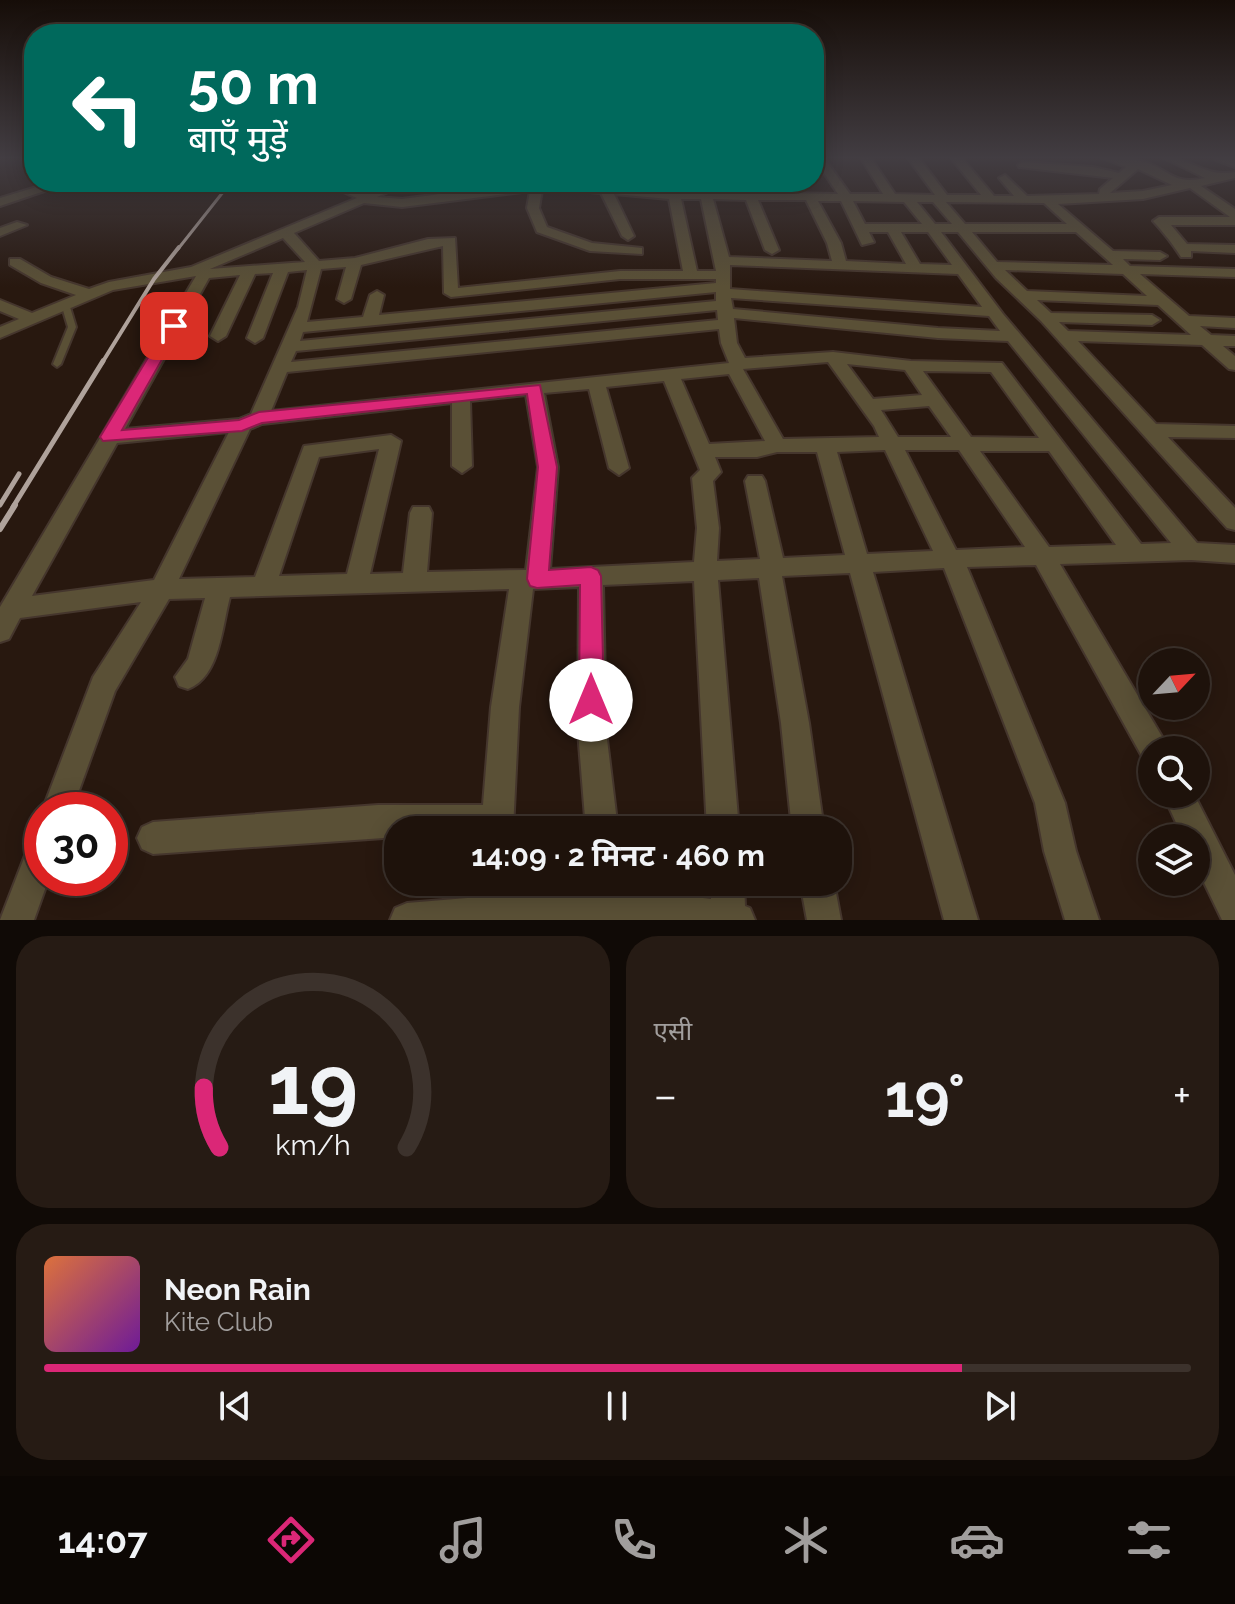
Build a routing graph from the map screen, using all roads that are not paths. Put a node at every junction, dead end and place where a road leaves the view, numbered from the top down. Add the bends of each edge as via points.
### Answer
1 (362, 201) edge
2 (384, 201) edge
3 (417, 201) edge
4 (535, 201) edge
5 (611, 201) edge
6 (675, 201) edge
7 (702, 201) edge
8 (749, 201) edge
9 (815, 201) edge
10 (846, 201) edge
11 (902, 201) edge
12 (911, 201) edge
13 (942, 201) edge
14 (987, 201) edge
15 (1020, 201) edge
16 (1053, 201) edge
17 (1213, 201) edge
18 (948, 210) junction
19 (1166, 210) dead end
20 (1235, 215) edge
21 (1178, 220) junction
22 (1235, 221) edge
23 (21, 225) dead end
24 (858, 228) junction
25 (934, 228) junction
26 (893, 229) junction
27 (0, 232) edge
28 (1072, 232) junction
29 (279, 233) junction
30 (628, 236) dead end
31 (867, 242) dead end
32 (973, 242) junction
33 (1235, 249) edge
34 (772, 250) dead end
35 (637, 251) dead end
36 (1107, 255) junction
37 (1160, 256) dead end
38 (15, 262) dead end
39 (355, 262) junction
40 (315, 265) junction
41 (994, 266) junction
42 (840, 267) junction
43 (282, 268) junction
44 (916, 270) junction
45 (960, 270) junction
46 (1126, 270) junction
47 (249, 271) junction
48 (199, 272) junction
49 (1235, 273) edge
50 (691, 274) junction
51 (901, 288) junction
52 (724, 294) junction
53 (91, 295) junction
54 (377, 295) dead end
55 (1020, 295) junction
56 (344, 299) dead end
57 (1162, 301) junction
58 (0, 305) edge
59 (66, 307) junction
60 (935, 308) junction
61 (993, 312) junction
62 (1047, 318) junction
63 (34, 320) junction
64 (370, 320) junction
65 (1152, 320) dead end
66 (1185, 321) junction
67 (1235, 323) edge
68 (0, 333) edge
69 (938, 333) junction
70 (218, 336) dead end
71 (1012, 336) junction
72 (1064, 336) junction
73 (293, 337) junction
74 (255, 338) dead end
75 (1206, 339) junction
76 (1235, 341) edge
77 (833, 357) junction
78 (57, 364) dead end
79 (1235, 365) edge
80 (737, 366) junction
81 (911, 366) junction
82 (280, 368) junction
83 (670, 374) junction
84 (596, 381) junction
85 (534, 388) junction
86 (461, 396) junction
87 (934, 400) junction
88 (869, 405) junction
89 (251, 421) junction
90 (1150, 430) junction
91 (1235, 432) edge
92 (109, 437) junction
93 (892, 443) junction
94 (964, 444) junction
95 (777, 445) junction
96 (1054, 445) junction
97 (825, 446) junction
98 (702, 451) junction
99 (462, 466) dead end
100 (619, 468) dead end
101 (755, 481) dead end
102 (421, 513) dead end
103 (1235, 522) edge
104 (1191, 551) junction
105 (1135, 553) junction
106 (1235, 554) edge
107 (1043, 556) junction
108 (950, 559) junction
109 (860, 564) junction
110 (771, 567) junction
111 (705, 569) junction
112 (591, 576) junction
113 (530, 580) junction
114 (414, 583) junction
115 (356, 584) junction
116 (263, 587) junction
117 (220, 588) junction
118 (162, 589) junction
119 (6, 620) edge
120 (188, 677) dead end
121 (1146, 736) edge
122 (64, 792) edge
123 (1185, 808) edge
124 (498, 816) edge
125 (601, 816) edge
126 (722, 816) edge
127 (806, 816) edge
128 (384, 821) edge
129 (153, 838) dead end
130 (26, 896) edge
131 (524, 896) edge
132 (623, 896) edge
133 (730, 896) edge
134 (820, 896) edge
135 (496, 897) edge
136 (1235, 911) edge
137 (734, 919) edge
138 (17, 920) edge
139 (407, 920) edge
140 (824, 920) edge
141 (961, 920) edge
142 (1082, 920) edge

1 - 29 street
2 - 3 street
4 - 35 street via 542,229 590,247
5 - 30 street
6 - 50 street
7 - 52 street
8 - 34 street
9 - 42 street
10 - 24 street
11 - 25 street
12 - 18 street
13 - 18 street
14 - 18 street
15 - 18 street
16 - 28 street
17 - 20 street
18 - 25 street
18 - 28 street
18 - 32 street
19 - 21 street
21 - 22 street
21 - 33 street via 1159,221 1188,251
23 - 27 street
24 - 26 street
24 - 31 street
25 - 26 street
25 - 45 street
26 - 44 street
28 - 32 street
28 - 36 street
29 - 40 street via 287,234
29 - 48 street
32 - 41 street
36 - 37 street
36 - 46 street
38 - 53 street via 46,280
39 - 40 street
39 - 50 street via 385,262 428,243 450,241 451,293 620,275
39 - 56 street
40 - 43 street
40 - 73 street
41 - 46 street
41 - 55 street
42 - 51 street
42 - 52 street
43 - 47 street
43 - 74 street
44 - 45 street
44 - 51 street
45 - 61 street
46 - 49 street
46 - 57 street
47 - 48 street
47 - 70 street
48 - 53 street via 109,286
48 - 92 street
50 - 52 street
51 - 52 street
51 - 60 street
52 - 64 street
52 - 69 street
52 - 73 street
52 - 80 street
52 - 82 street
53 - 59 street
54 - 64 street
55 - 57 street
55 - 62 street
57 - 66 street
58 - 63 street
59 - 63 street
59 - 78 lane via 72,327
60 - 61 street
60 - 69 street
61 - 71 street
62 - 65 street
62 - 72 street
63 - 68 street
64 - 73 street
66 - 67 street
66 - 75 street
69 - 71 street
71 - 104 street
72 - 75 street
72 - 90 street
73 - 82 street
75 - 76 street
75 - 79 street
77 - 80 street
77 - 81 street
77 - 88 street
80 - 83 street
80 - 95 street
81 - 87 street
81 - 96 street via 996,367
82 - 89 street
83 - 84 street
83 - 98 street
84 - 85 street
84 - 100 street
85 - 86 street
85 - 113 street via 548,467
86 - 89 street
86 - 99 street
87 - 88 street
87 - 94 street
88 - 93 street
89 - 92 street
89 - 118 street
90 - 91 street
90 - 103 street
92 - 119 street
93 - 94 street
93 - 97 street
93 - 108 street
94 - 96 street
94 - 107 street
95 - 97 street
95 - 98 street
96 - 105 street
97 - 109 street
98 - 111 street via 711,472 702,478 708,528
101 - 110 street
102 - 114 street
104 - 105 street
104 - 106 street
105 - 107 street
107 - 108 street
107 - 121 street
108 - 109 street
108 - 142 street via 1050,803
109 - 110 street
109 - 141 street
110 - 111 street
110 - 127 street
111 - 112 street
111 - 126 street
112 - 113 street
112 - 125 street via 592,731
113 - 114 street
113 - 124 street via 505,707
114 - 115 street
115 - 116 street
115 - 116 street via 391,441 311,451
116 - 117 street
117 - 118 street
117 - 120 street via 199,665
118 - 119 street
118 - 122 street via 103,686
123 - 136 street
128 - 129 street
130 - 138 street
131 - 135 street
132 - 137 street
133 - 137 street
134 - 140 street
135 - 139 street

